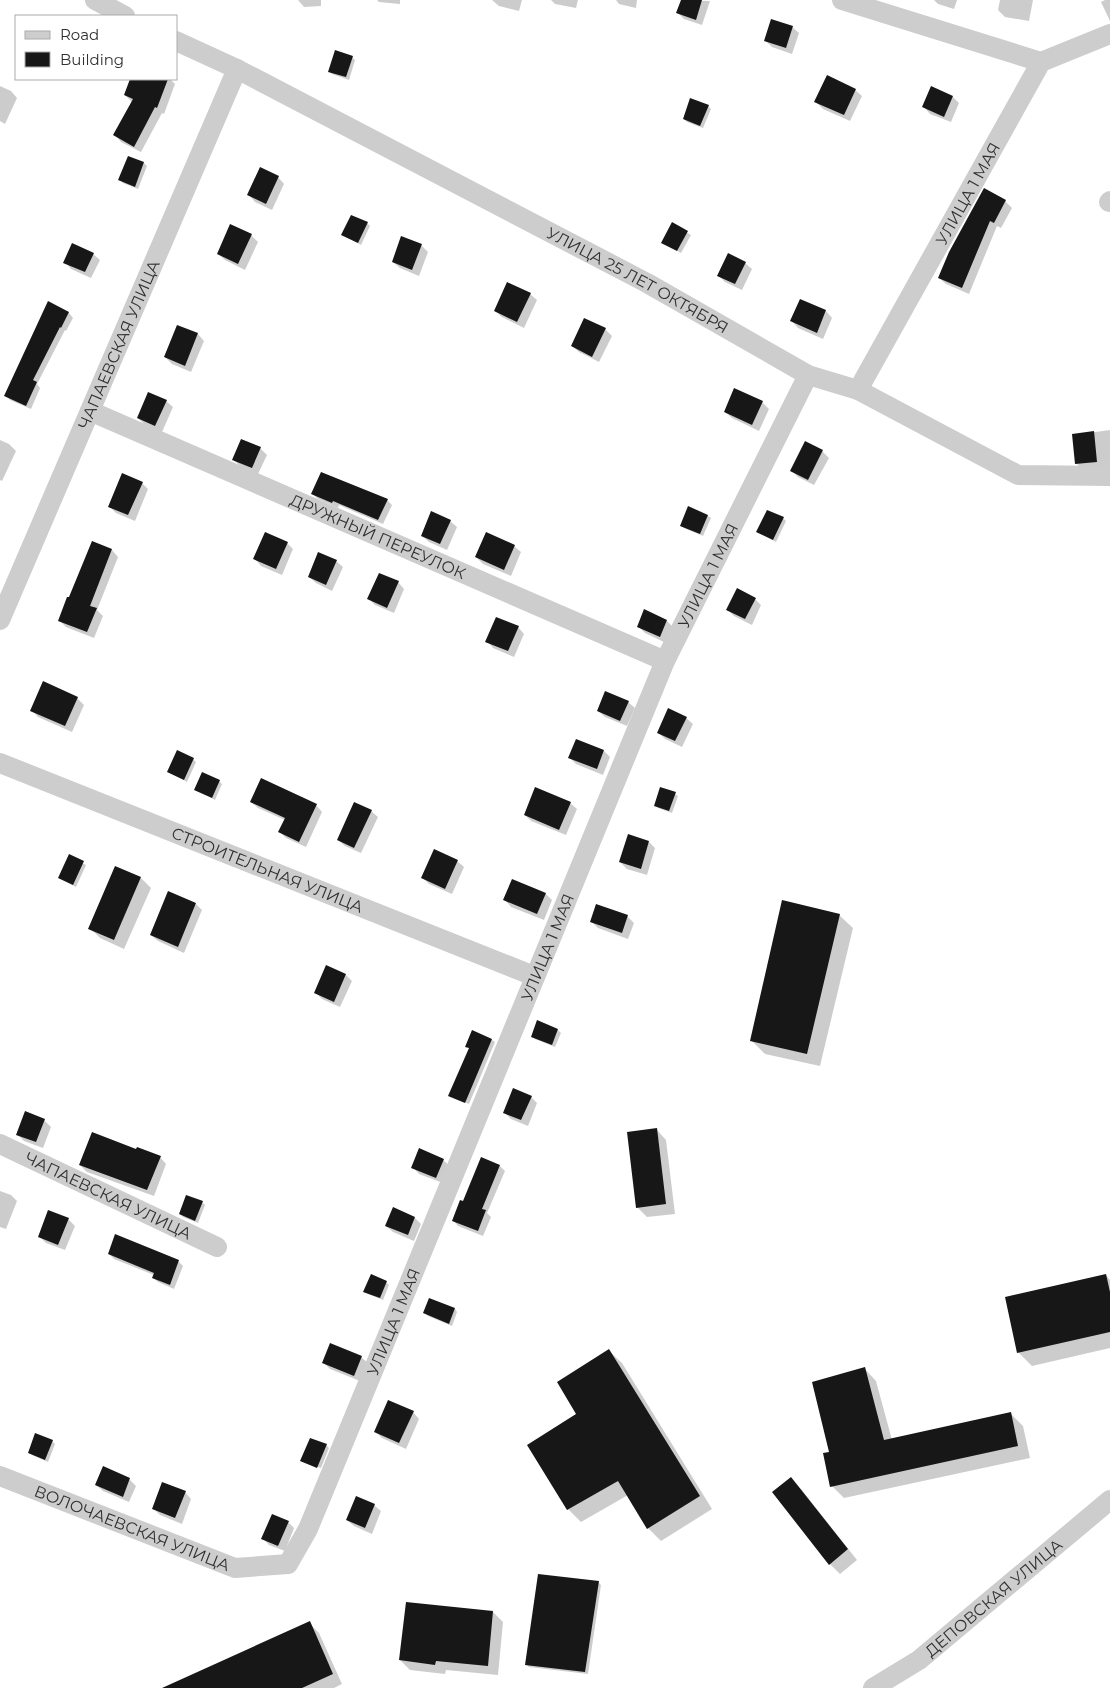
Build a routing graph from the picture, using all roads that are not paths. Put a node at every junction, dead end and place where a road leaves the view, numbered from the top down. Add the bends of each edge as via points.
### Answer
1 (95, 0) edge
2 (842, 0) edge
3 (123, 15) edge
4 (1110, 34) edge
5 (178, 41) edge
6 (1041, 62) junction
7 (237, 69) junction
8 (808, 375) junction
9 (858, 390) junction
10 (90, 411) junction
11 (1110, 476) edge
12 (0, 620) edge
13 (665, 661) junction
14 (0, 763) edge
15 (534, 976) junction
16 (0, 1144) edge
17 (216, 1247) dead end
18 (0, 1476) edge
19 (1110, 1500) edge
20 (308, 1529) joint
21 (873, 1688) edge

1 - 3 street
2 - 6 street
4 - 6 street
5 - 7 street, УЛИЦА 25 ЛЕТ ОКТЯБРЯ
6 - 9 street, УЛИЦА 1 МАЯ
7 - 8 street, УЛИЦА 25 ЛЕТ ОКТЯБРЯ via 648,283
7 - 10 street, ЧАПАЕВСКАЯ УЛИЦА
8 - 9 street, УЛИЦА 25 ЛЕТ ОКТЯБРЯ
8 - 13 street, УЛИЦА 1 МАЯ
9 - 11 street, УЛИЦА 25 ЛЕТ ОКТЯБРЯ via 1018,475
10 - 12 street, ЧАПАЕВСКАЯ УЛИЦА
10 - 13 street, ДРУЖНЫЙ ПЕРЕУЛОК
13 - 15 street, УЛИЦА 1 МАЯ
14 - 15 street, СТРОИТЕЛЬНАЯ УЛИЦА
15 - 20 street, УЛИЦА 1 МАЯ
16 - 17 street, ЧАПАЕВСКАЯ УЛИЦА
18 - 20 street, ВОЛОЧАЕВСКАЯ УЛИЦА via 236,1568 288,1564
19 - 21 street, ДЕПОВСКАЯ УЛИЦА via 920,1660

